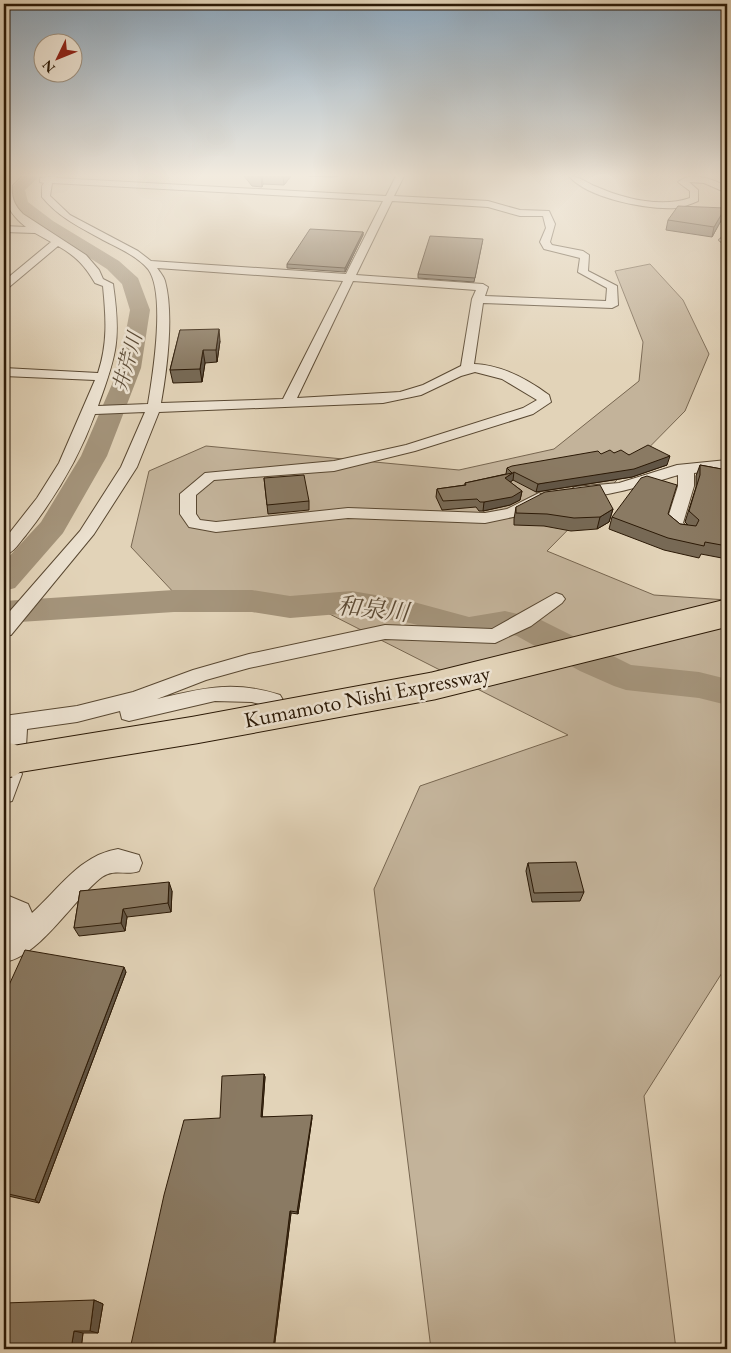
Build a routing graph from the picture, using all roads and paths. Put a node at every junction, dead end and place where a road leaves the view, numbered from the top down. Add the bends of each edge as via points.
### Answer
1 (107, 239) edge
2 (369, 239) edge
3 (546, 239) edge
4 (54, 240) junction
5 (148, 264) junction
6 (100, 265) dead end
7 (4, 278) edge
8 (350, 278) junction
9 (108, 284) junction
10 (4, 286) edge
11 (478, 299) junction
12 (467, 369) junction
13 (4, 372) edge
14 (103, 377) junction
15 (289, 401) junction
16 (154, 407) junction
17 (92, 410) junction
18 (727, 465) edge
19 (686, 469) junction
20 (518, 490) edge
21 (536, 499) junction
22 (685, 532) edge
23 (4, 550) edge
24 (556, 599) dead end
25 (727, 613) edge
26 (5, 628) edge
27 (273, 700) dead end
28 (77, 714) junction
29 (10, 724) edge
30 (8, 769) edge
31 (130, 863) dead end
32 (4, 906) edge
33 (8, 943) edge

1 - 5 street
2 - 8 street
3 - 11 street via 548,247 585,257 583,272 612,286 612,305
4 - 7 street
4 - 9 street via 89,262 99,281
4 - 10 street
5 - 8 street
5 - 16 street via 160,280 162,308 162,360
6 - 9 street via 108,276
8 - 11 street via 482,287
8 - 15 street
9 - 14 street via 114,332 112,352
11 - 12 street
12 - 15 street via 406,396
12 - 21 street via 498,372 536,392 544,402 528,411 410,448 334,466 210,476 188,494 188,514 195,524 216,527 348,513 485,518 512,514
13 - 14 street
14 - 17 street
15 - 16 street via 179,399
16 - 17 street
16 - 26 street via 129,467 91,526
17 - 23 street via 54,485
18 - 19 street
19 - 21 street via 620,488
19 - 22 street via 686,486 674,524
20 - 21 street
24 - 28 street via 495,636 384,632 249,660 137,699
25 - 30 highway, Kumamoto Nishi Expressway, bridge via 433,686
27 - 28 street via 249,692 224,691 132,713
28 - 29 street
29 - 30 street
31 - 33 street via 118,860 105,862 92,870
32 - 33 street via 19,912

